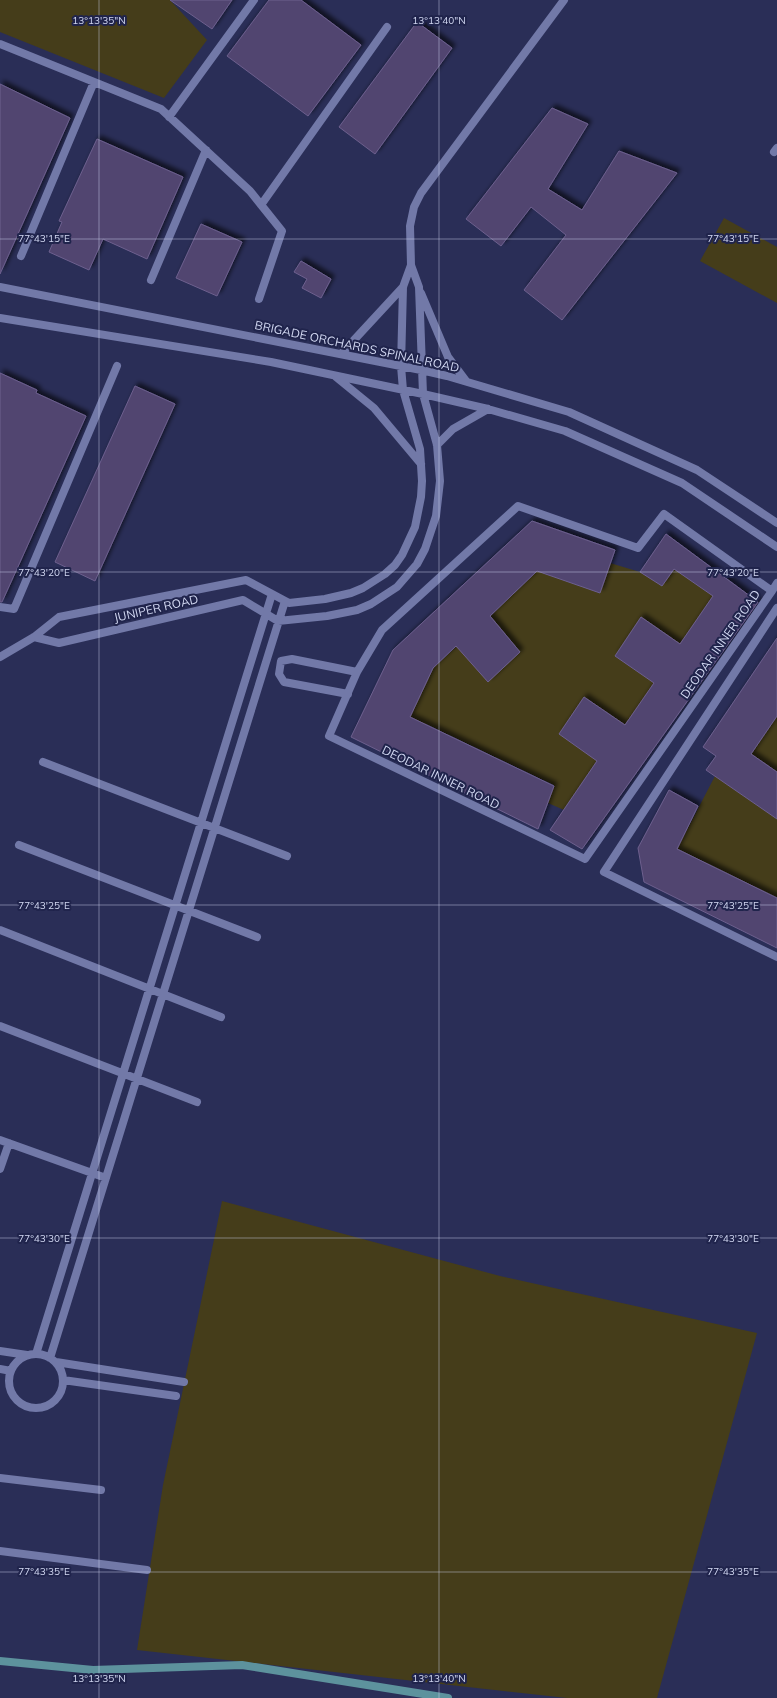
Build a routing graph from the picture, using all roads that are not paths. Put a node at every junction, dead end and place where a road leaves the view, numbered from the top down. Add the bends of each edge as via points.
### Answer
1 (254, 0) edge
2 (564, 0) edge
3 (387, 27) dead end
4 (0, 44) edge
5 (94, 82) junction
6 (169, 117) junction
7 (206, 150) junction
8 (261, 205) junction
9 (21, 256) dead end
10 (411, 265) junction
11 (151, 280) dead end
12 (0, 287) edge
13 (403, 287) junction
14 (419, 287) junction
15 (259, 299) dead end
16 (0, 318) edge
17 (342, 353) junction
18 (117, 366) dead end
19 (401, 366) junction
20 (421, 370) junction
21 (334, 376) junction
22 (466, 381) junction
23 (403, 390) junction
24 (423, 394) junction
25 (488, 409) junction
26 (437, 445) junction
27 (422, 465) junction
28 (777, 523) edge
29 (777, 547) edge
30 (777, 583) edge
31 (772, 590) junction
32 (272, 594) junction
33 (285, 601) junction
34 (0, 607) edge
35 (777, 608) edge
36 (265, 614) junction
37 (278, 622) junction
38 (34, 637) junction
39 (0, 657) edge
40 (357, 672) junction
41 (348, 694) junction
42 (43, 762) dead end
43 (200, 822) junction
44 (214, 828) junction
45 (19, 845) dead end
46 (287, 856) dead end
47 (175, 905) junction
48 (189, 911) junction
49 (0, 930) edge
50 (257, 937) dead end
51 (777, 957) edge
52 (149, 989) junction
53 (163, 994) junction
54 (221, 1018) dead end
55 (0, 1026) edge
56 (123, 1073) junction
57 (136, 1079) junction
58 (197, 1102) dead end
59 (0, 1140) edge
60 (9, 1143) junction
61 (0, 1168) edge
62 (92, 1173) junction
63 (106, 1178) junction
64 (0, 1351) edge
65 (32, 1354) junction
66 (53, 1360) junction
67 (0, 1369) edge
68 (11, 1370) junction
69 (63, 1380) junction
70 (184, 1382) dead end
71 (176, 1396) dead end
72 (0, 1478) edge
73 (101, 1490) dead end
74 (0, 1551) edge
75 (147, 1570) dead end
76 (0, 1661) edge
77 (448, 1698) edge

1 - 6 street
2 - 10 street via 422,193 414,207 410,226
3 - 8 street
4 - 5 street
5 - 6 street via 161,109
5 - 9 street
6 - 7 street
7 - 8 street via 250,191
7 - 11 street
8 - 15 street via 282,231
10 - 13 street
10 - 14 street
12 - 17 street, BRIGADE ORCHARDS SPINAL ROAD
13 - 17 street
13 - 19 street
14 - 20 street
14 - 22 street via 448,357
16 - 21 street via 271,362
17 - 19 street, BRIGADE ORCHARDS SPINAL ROAD
18 - 34 street via 14,609
19 - 20 street, BRIGADE ORCHARDS SPINAL ROAD
19 - 23 street
20 - 22 street, BRIGADE ORCHARDS SPINAL ROAD
20 - 24 street
21 - 23 street
21 - 27 street via 374,408
22 - 28 street, BRIGADE ORCHARDS SPINAL ROAD via 569,412 690,467
23 - 24 street
23 - 27 street via 416,433
24 - 25 street
24 - 26 street
25 - 26 street via 453,429
25 - 29 street via 565,431 682,483
26 - 37 street via 440,481 436,516 425,549 408,577 384,597 357,610
27 - 33 street via 421,498 415,527 395,565 374,582 351,593 325,599
30 - 31 street
31 - 40 street, DEODAR INNER ROAD via 664,514 638,548 518,506 382,630
31 - 41 street, DEODAR INNER ROAD via 584,859 329,736
32 - 33 street
32 - 36 street
32 - 38 street via 246,580 59,617
33 - 37 street
35 - 51 street via 604,872
36 - 37 street, JUNIPER ROAD
36 - 38 street, JUNIPER ROAD via 242,600 59,643
36 - 43 street
37 - 44 street
38 - 39 street
40 - 41 street, DEODAR INNER ROAD
40 - 41 street via 292,659 281,661 278,674 284,682
42 - 43 street
43 - 44 street
43 - 47 street
44 - 46 street
44 - 48 street
45 - 47 street
47 - 48 street
47 - 52 street
48 - 50 street
48 - 53 street
49 - 52 street
52 - 53 street
52 - 56 street
53 - 54 street
53 - 57 street
55 - 56 street
56 - 57 street
56 - 62 street
57 - 58 street
57 - 63 street
59 - 60 street
60 - 61 street
60 - 62 street
62 - 63 street
62 - 65 street
63 - 66 street
64 - 65 street
65 - 66 street
65 - 68 street via 15,1363
66 - 69 street via 60,1369
66 - 70 street
67 - 68 street
68 - 69 street via 9,1382 12,1394 17,1401 31,1408 52,1403 61,1391
69 - 71 street
72 - 73 street
74 - 75 street
76 - 77 street via 93,1670 242,1665

